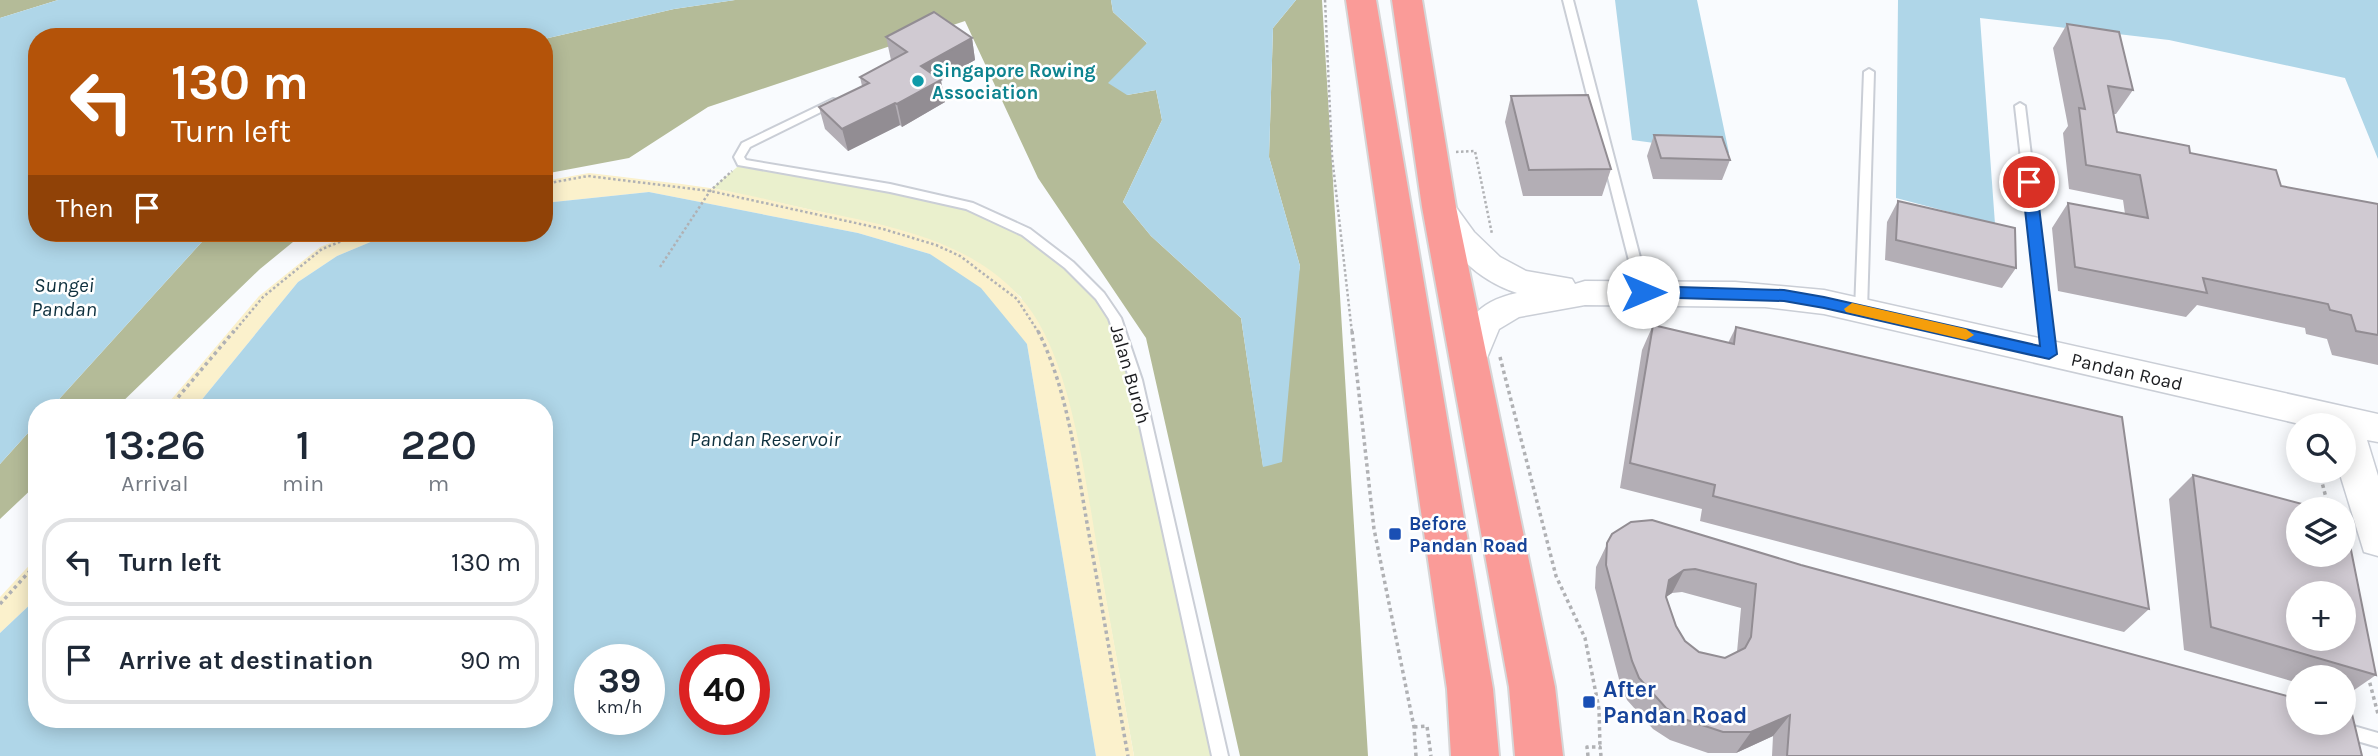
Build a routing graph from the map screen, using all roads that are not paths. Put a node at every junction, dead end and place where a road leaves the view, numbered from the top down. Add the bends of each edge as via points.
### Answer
1 (1361, 0) edge
2 (1407, 0) edge
3 (1569, 0) edge
4 (1869, 72) dead end
5 (842, 97) edge
6 (2020, 106) dead end
7 (1439, 207) junction
8 (1643, 292) junction
9 (1585, 293) junction
10 (1861, 311) junction
11 (1484, 354) junction
12 (2049, 354) junction
13 (2308, 413) edge
14 (2356, 424) edge
15 (2378, 428) edge
16 (2356, 465) edge
17 (2378, 540) edge
18 (2356, 734) edge
19 (2378, 740) edge
20 (1220, 756) edge
21 (1475, 756) edge
22 (1539, 756) edge

1 - 21 highway via 1469,689
2 - 7 highway
3 - 8 lane
4 - 10 lane
5 - 20 lane, Jalan Buroh via 746,145 739,157 742,163 969,206 1026,232 1069,265 1115,318 1136,380
6 - 12 lane
7 - 9 street, Pandan Road via 1468,249 1508,278
7 - 11 highway
8 - 9 street, Pandan Road
8 - 10 street, Pandan Road via 1784,296
9 - 11 street, Pandan Road via 1525,302 1501,311 1479,333
10 - 12 street, Pandan Road
11 - 22 highway
12 - 13 street, Pandan Road
14 - 15 street, Pandan Road
16 - 17 street
18 - 19 lane

